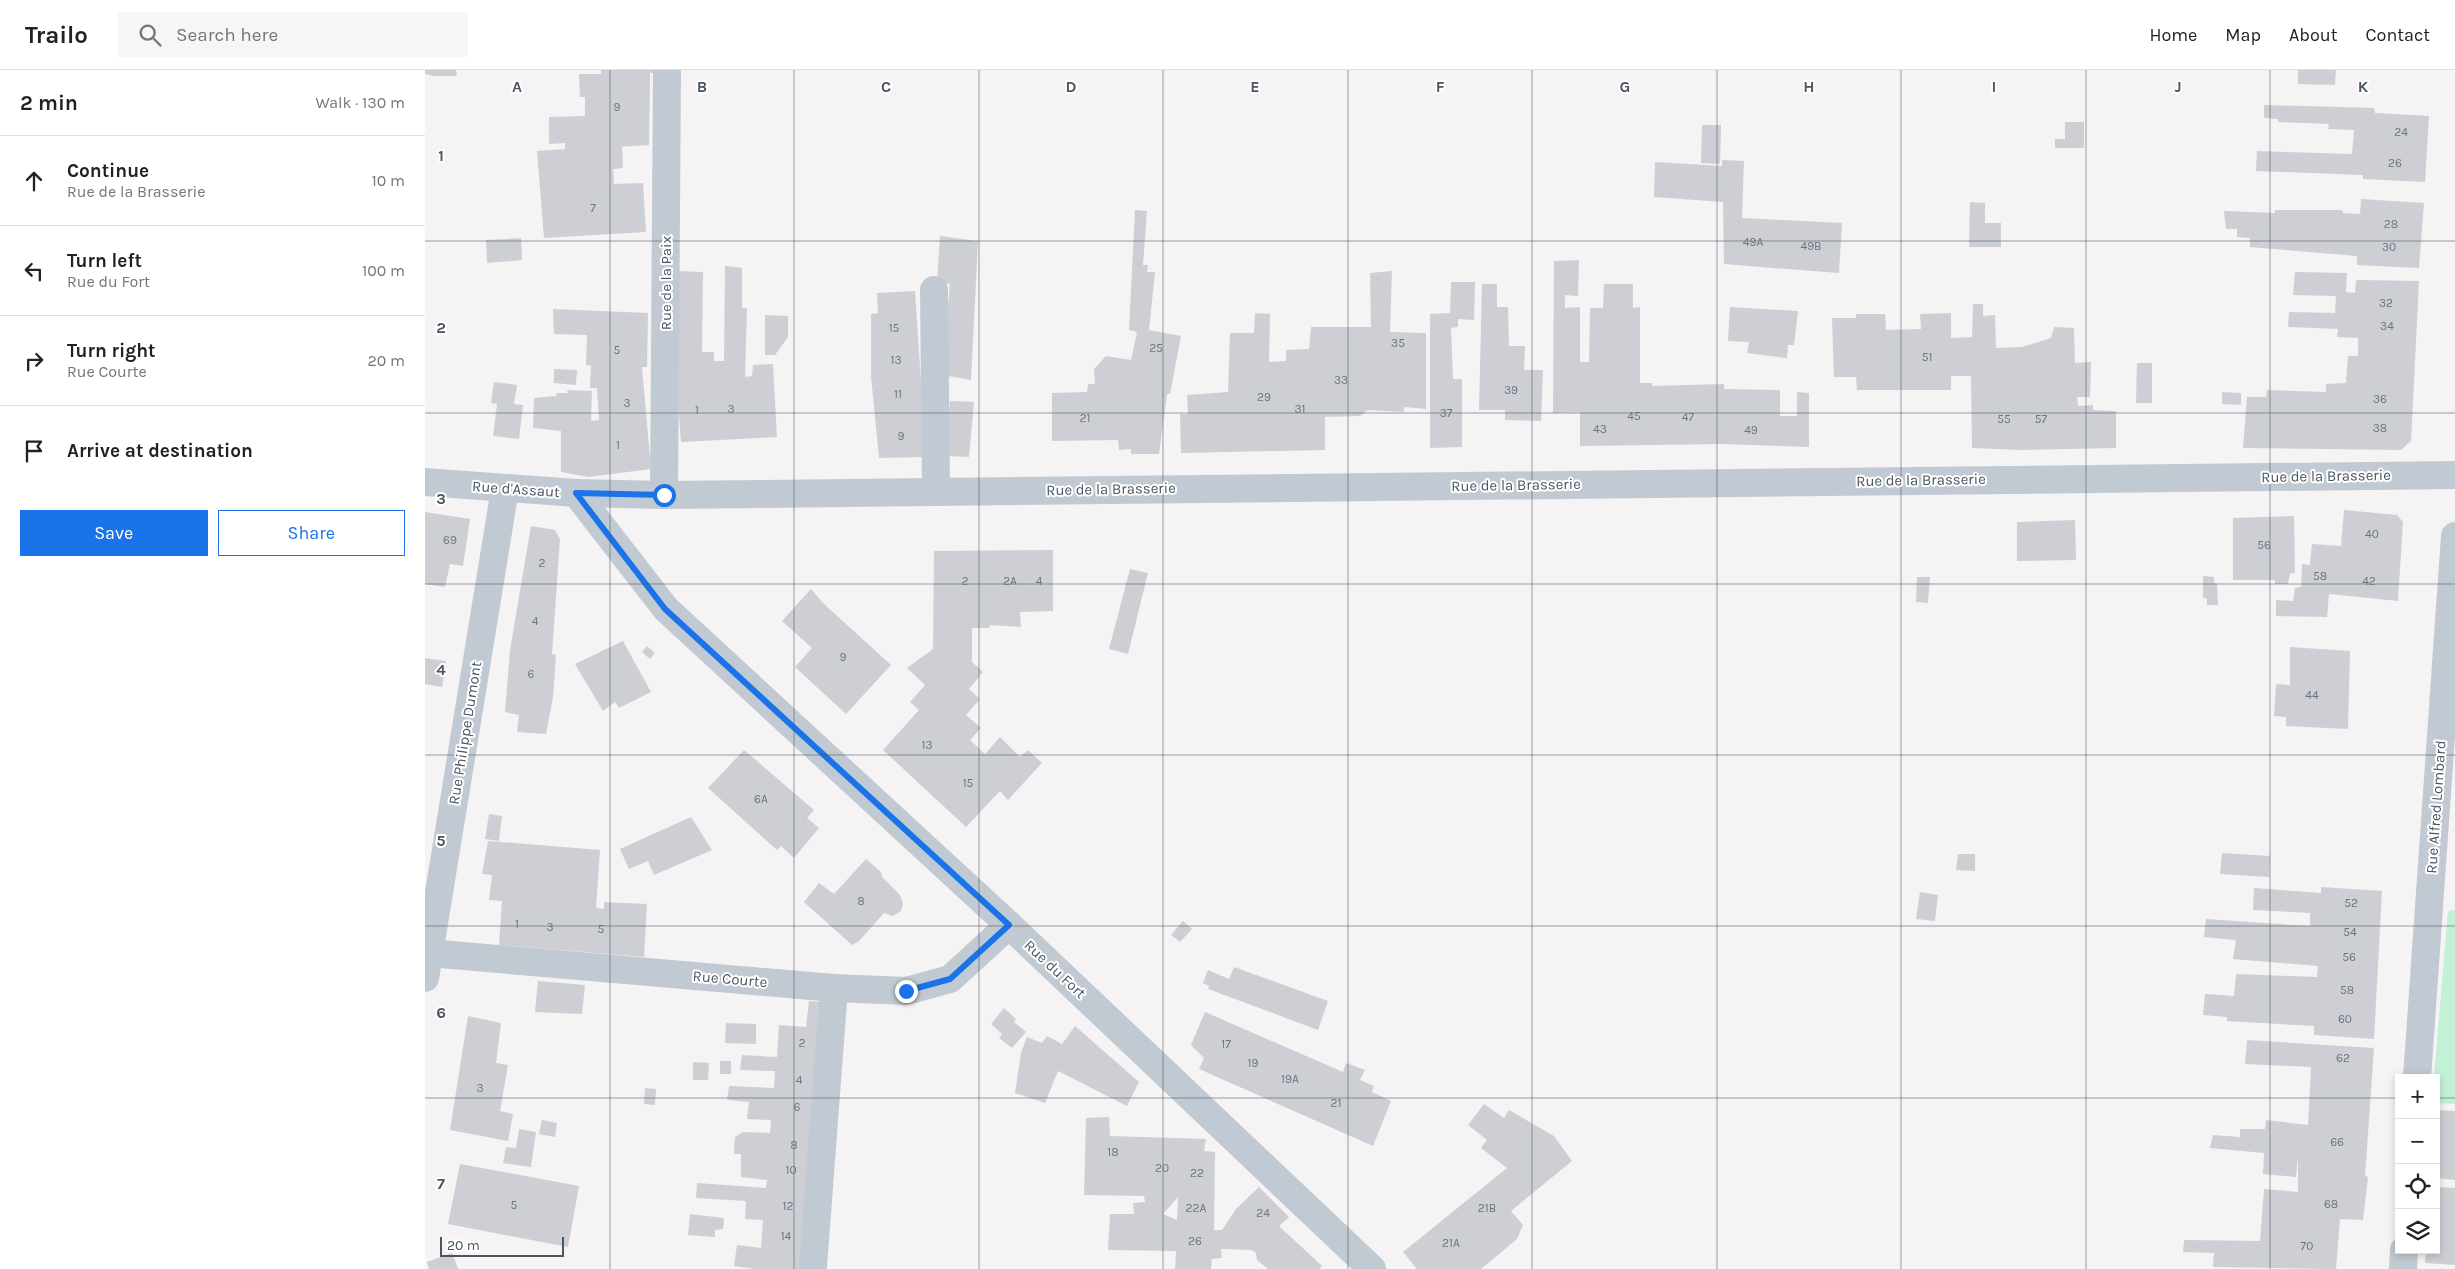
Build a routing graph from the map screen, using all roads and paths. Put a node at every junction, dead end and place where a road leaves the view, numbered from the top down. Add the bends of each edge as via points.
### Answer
1 (667, 70) edge
2 (934, 290) dead end
3 (2455, 475) edge
4 (425, 482) edge
5 (505, 488) junction
6 (936, 491) junction
7 (576, 493) junction
8 (664, 495) junction
9 (2455, 536) edge
10 (1009, 925) junction
11 (427, 965) edge
12 (834, 988) junction
13 (2417, 1074) edge
14 (2404, 1254) edge
15 (813, 1266) dead end
16 (1372, 1269) edge
17 (2403, 1269) edge

1 - 8 street, Rue de la Paix
2 - 6 street
3 - 6 street, Rue de la Brasserie
4 - 5 street, Rue d'Assaut
5 - 7 street, Rue d'Assaut
5 - 11 street, Rue Philippe Dumont
6 - 8 street, Rue de la Brasserie
7 - 8 street, Rue de la Brasserie
7 - 10 street, Rue du Fort via 665,609
9 - 13 street, Rue Alfred Lombard
10 - 12 street, Rue Courte via 950,979 906,991
10 - 16 street, Rue du Fort
11 - 12 street, Rue Courte
12 - 15 street
14 - 17 street

